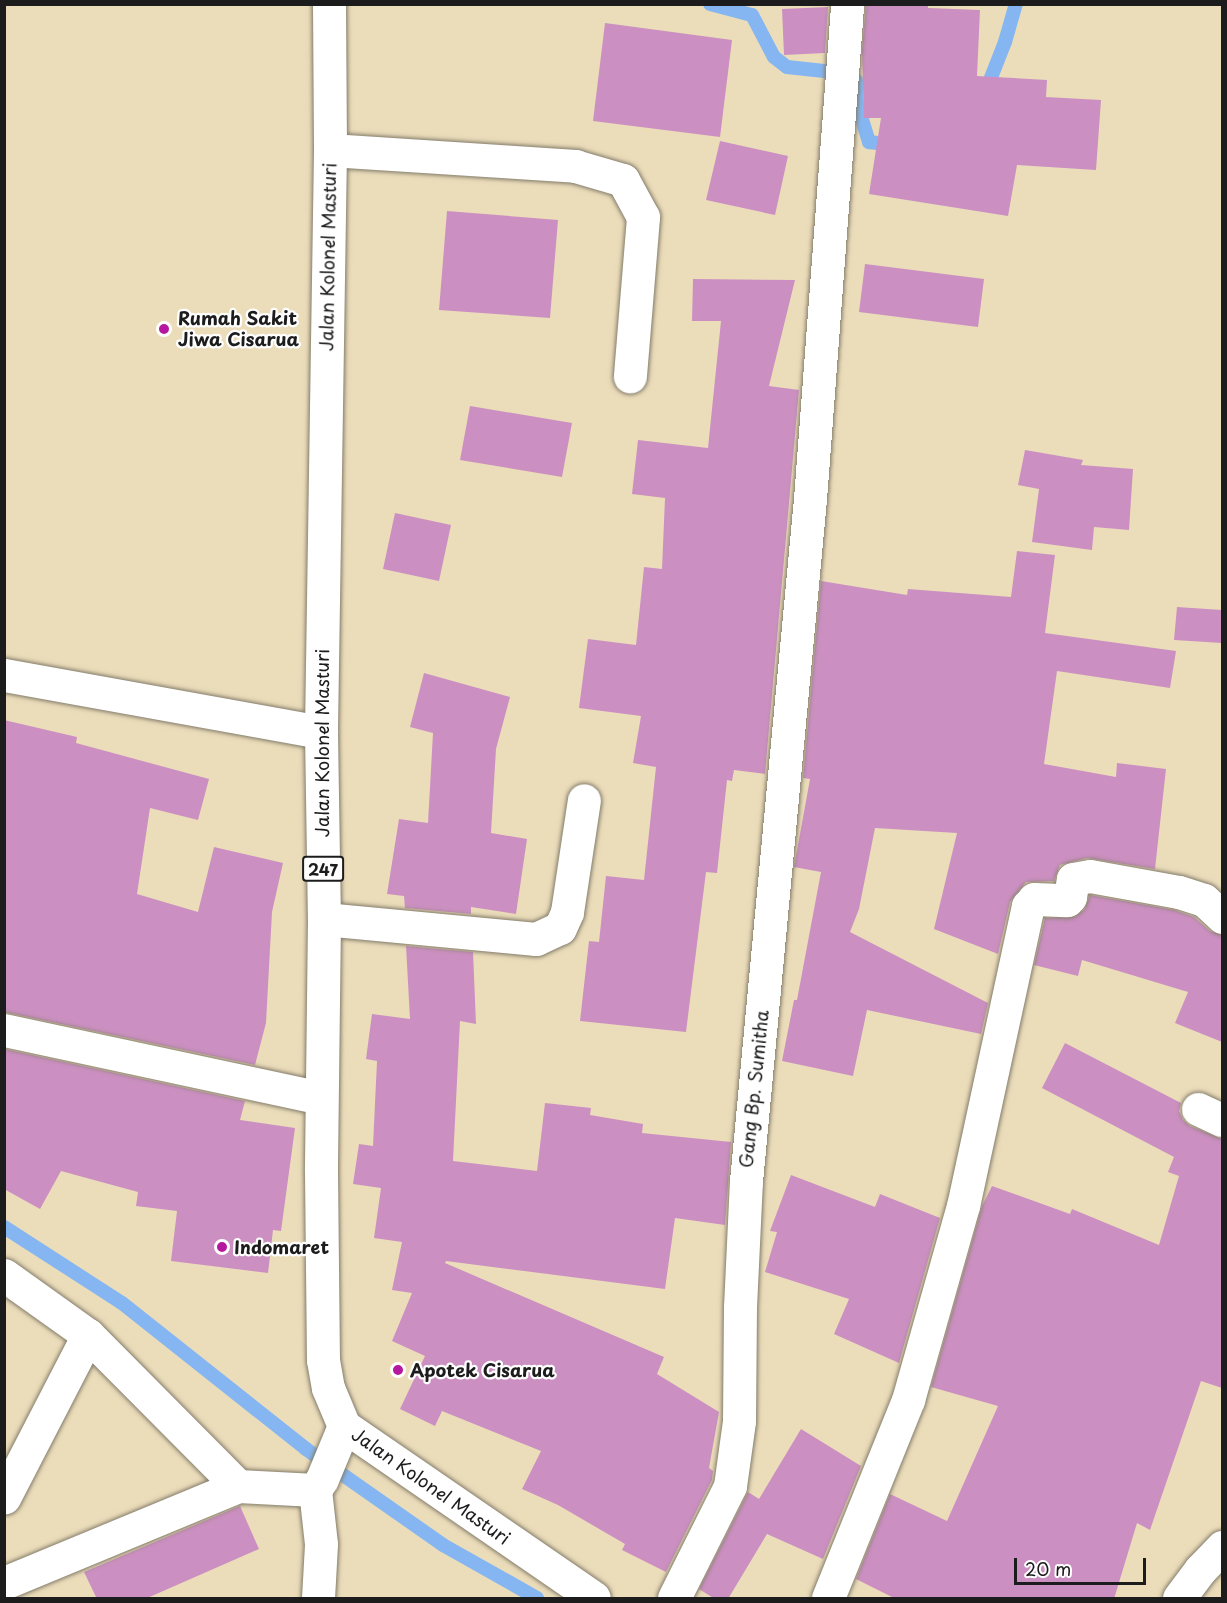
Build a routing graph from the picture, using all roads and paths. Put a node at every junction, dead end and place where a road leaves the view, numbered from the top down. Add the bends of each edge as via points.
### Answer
1 (329, 4) edge
2 (847, 4) edge
3 (330, 150) junction
4 (630, 376) dead end
5 (4, 675) edge
6 (321, 732) junction
7 (584, 800) dead end
8 (1222, 917) edge
9 (324, 919) junction
10 (4, 1029) edge
11 (321, 1098) junction
12 (4, 1275) edge
13 (88, 1335) junction
14 (341, 1433) junction
15 (319, 1485) junction
16 (238, 1486) junction
17 (4, 1498) edge
18 (1222, 1547) edge
19 (4, 1583) edge
20 (318, 1599) edge
21 (594, 1599) edge
22 (674, 1599) edge
23 (828, 1599) edge
24 (1179, 1599) edge

1 - 3 street, Jalan Kolonel Masturi / 247
2 - 22 street, Gang Bp. Sumitha via 803,567 746,1181 739,1421 730,1486
3 - 4 street via 575,166 622,180 644,217
3 - 6 street, Jalan Kolonel Masturi / 247
5 - 6 street
6 - 9 street, Jalan Kolonel Masturi / 247
7 - 9 street via 567,912 560,928 536,939
8 - 23 street via 1204,900 1179,892 1090,876 1073,879 1067,900 1034,898 1028,906 963,1206 911,1389
9 - 11 street, Jalan Kolonel Masturi / 247
10 - 11 street
11 - 14 street, Jalan Kolonel Masturi / 247 via 323,1360
12 - 13 street
13 - 16 street
13 - 17 street
14 - 15 street
14 - 21 street, Jalan Kolonel Masturi
15 - 16 street
15 - 20 street
16 - 19 street
18 - 24 street

